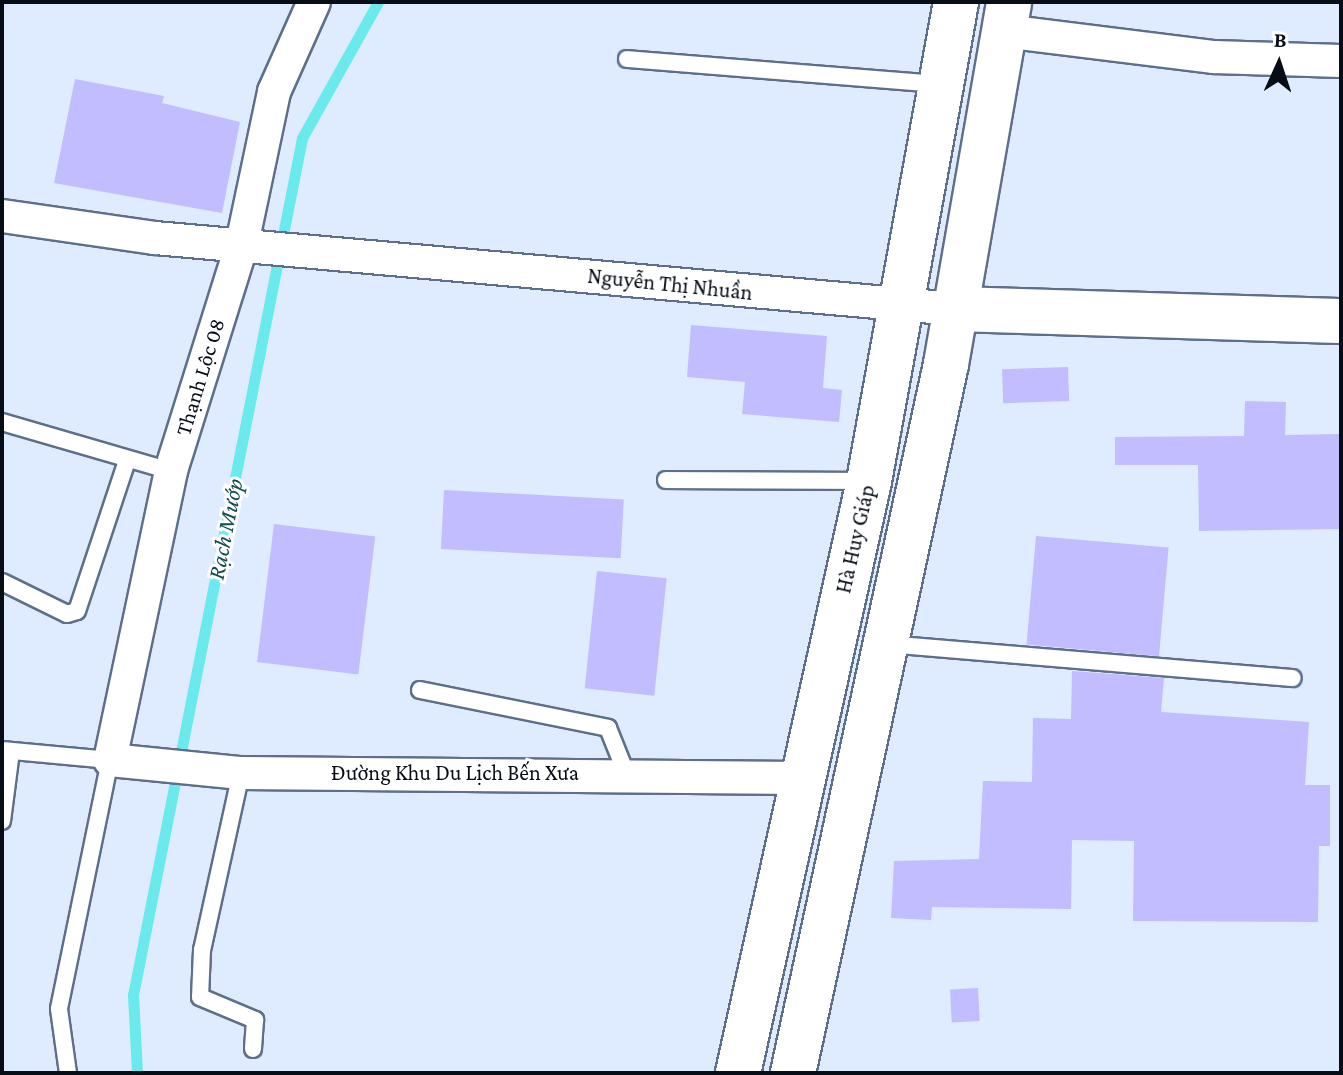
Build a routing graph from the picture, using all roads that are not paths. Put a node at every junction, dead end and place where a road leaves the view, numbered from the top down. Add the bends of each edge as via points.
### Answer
1 (314, 2) edge
2 (956, 2) edge
3 (1007, 16) edge
4 (627, 59) dead end
5 (1341, 61) edge
6 (941, 84) junction
7 (2, 216) edge
8 (242, 244) junction
9 (902, 304) junction
10 (955, 309) junction
11 (1341, 321) edge
12 (2, 422) edge
13 (127, 461) junction
14 (171, 471) junction
15 (666, 480) dead end
16 (869, 481) junction
17 (2, 582) edge
18 (884, 643) junction
19 (1293, 678) dead end
20 (420, 690) dead end
21 (6, 751) edge
22 (110, 760) junction
23 (241, 773) junction
24 (626, 773) junction
25 (801, 778) junction
26 (2, 821) edge
27 (253, 1049) dead end
28 (68, 1073) edge
29 (738, 1073) edge
30 (793, 1073) edge

1 - 8 street, Thạnh Lộc 08 via 274,92
2 - 6 main road, Hà Huy Giáp
3 - 5 street via 1214,57
3 - 10 main road
4 - 6 lane
6 - 9 main road, Hà Huy Giáp
7 - 8 street, Nguyễn Thị Nhuần
8 - 9 street, Nguyễn Thị Nhuần
8 - 14 street, Thạnh Lộc 08
9 - 10 street, Nguyễn Thị Nhuần
9 - 16 main road, Hà Huy Giáp
10 - 11 main road, Nguyễn Thị Nhuần
10 - 18 main road
12 - 13 lane
13 - 14 lane
13 - 17 lane via 77,611 67,614
14 - 22 street, Thạnh Lộc 08
15 - 16 lane
16 - 25 main road, Hà Huy Giáp
18 - 19 lane
18 - 30 main road
20 - 24 lane via 608,728
21 - 22 lane, Đường Khu Du Lịch Bến Xưa
21 - 26 lane, Đường Khu Du Lịch Bến Xưa
22 - 23 street, Đường Khu Du Lịch Bến Xưa
22 - 28 lane via 59,1009
23 - 24 street, Đường Khu Du Lịch Bến Xưa
23 - 27 lane via 202,950 200,997 255,1020
24 - 25 street, Đường Khu Du Lịch Bến Xưa
25 - 29 main road, Hà Huy Giáp

